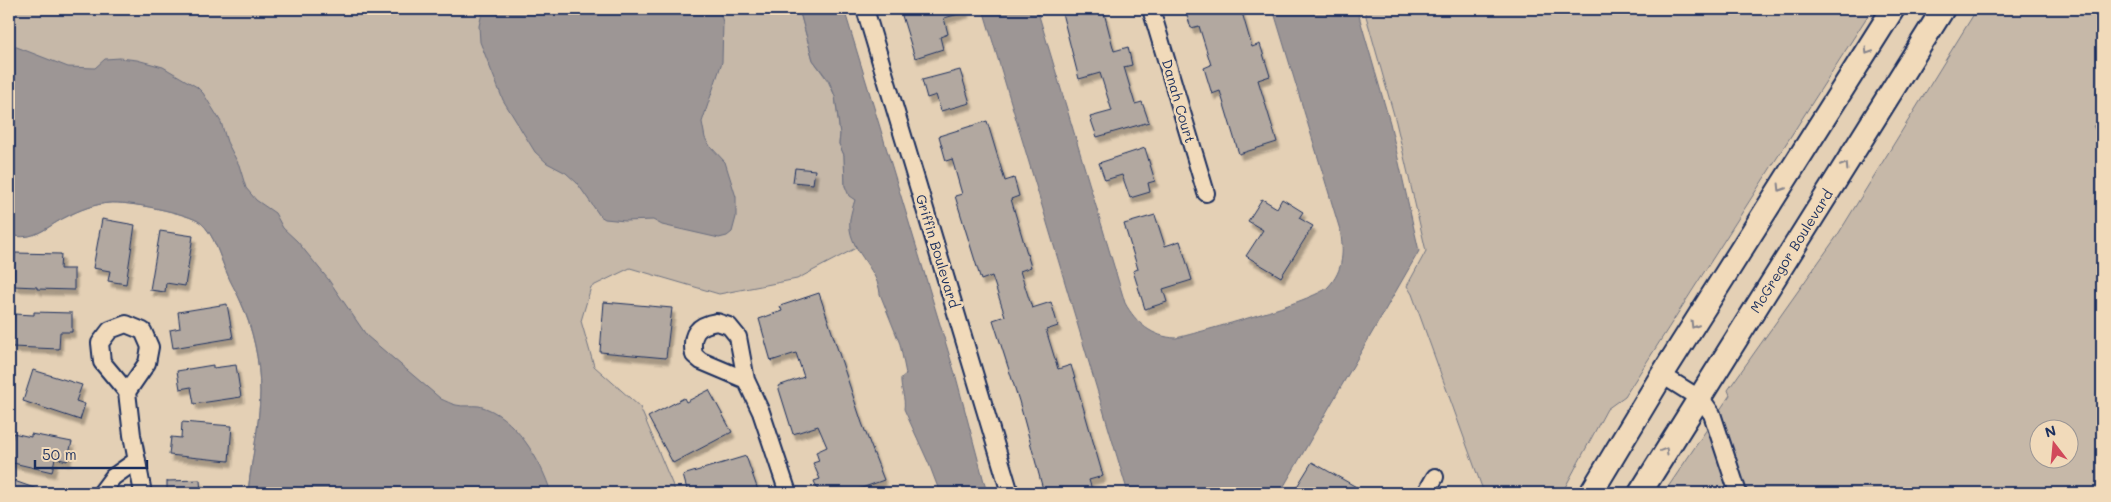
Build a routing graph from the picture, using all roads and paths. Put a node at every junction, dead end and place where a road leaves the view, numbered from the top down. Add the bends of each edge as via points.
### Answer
1 (865, 9) edge
2 (1152, 9) edge
3 (1893, 9) edge
4 (1943, 9) edge
5 (1206, 193) dead end
6 (1662, 375) junction
7 (746, 380) dead end
8 (127, 392) dead end
9 (1699, 397) junction
10 (138, 460) junction
11 (1435, 477) dead end
12 (1597, 488) edge
13 (101, 493) edge
14 (143, 493) edge
15 (788, 493) edge
16 (1010, 493) edge
17 (1426, 493) edge
18 (1640, 493) edge
19 (1738, 493) edge

1 - 16 street, Griffin Boulevard
2 - 5 street, Danah Court
3 -> 6 main road
9 -> 4 main road, McGregor Boulevard
6 - 9 street
6 - 12 main road
7 - 15 street via 761,412
8 - 10 street
18 -> 9 main road, McGregor Boulevard
9 - 19 street via 1712,414
10 - 13 street via 112,476
10 - 14 street
11 - 17 street

